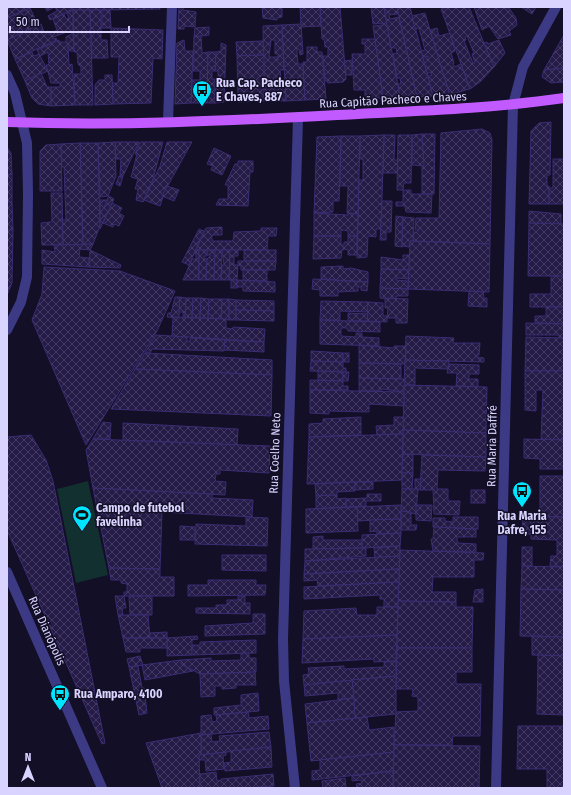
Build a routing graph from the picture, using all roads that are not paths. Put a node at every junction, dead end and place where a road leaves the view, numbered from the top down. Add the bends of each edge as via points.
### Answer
1 (172, 7) edge
2 (556, 7) edge
3 (7, 75) edge
4 (564, 98) edge
5 (513, 105) junction
6 (298, 118) junction
7 (7, 122) edge
8 (168, 122) junction
9 (22, 123) junction
10 (7, 330) edge
11 (7, 572) edge
12 (102, 788) edge
13 (295, 788) edge
14 (496, 788) edge

1 - 8 street
2 - 5 street, Rua Maria Daffré via 523,67
3 - 9 street via 15,93
4 - 5 main road, Rua Capitão Pacheco e Chaves
5 - 6 main road, Rua Capitão Pacheco e Chaves
5 - 14 street, Rua Maria Daffré
6 - 8 main road, Rua Capitão Pacheco e Chaves
6 - 13 street, Rua Coelho Neto via 283,639 284,681
7 - 9 main road, Rua Capitão Pacheco e Chaves
8 - 9 main road, Rua Capitão Pacheco e Chaves
9 - 10 street via 27,143 27,277 21,302
11 - 12 street, Rua Dianópolis

